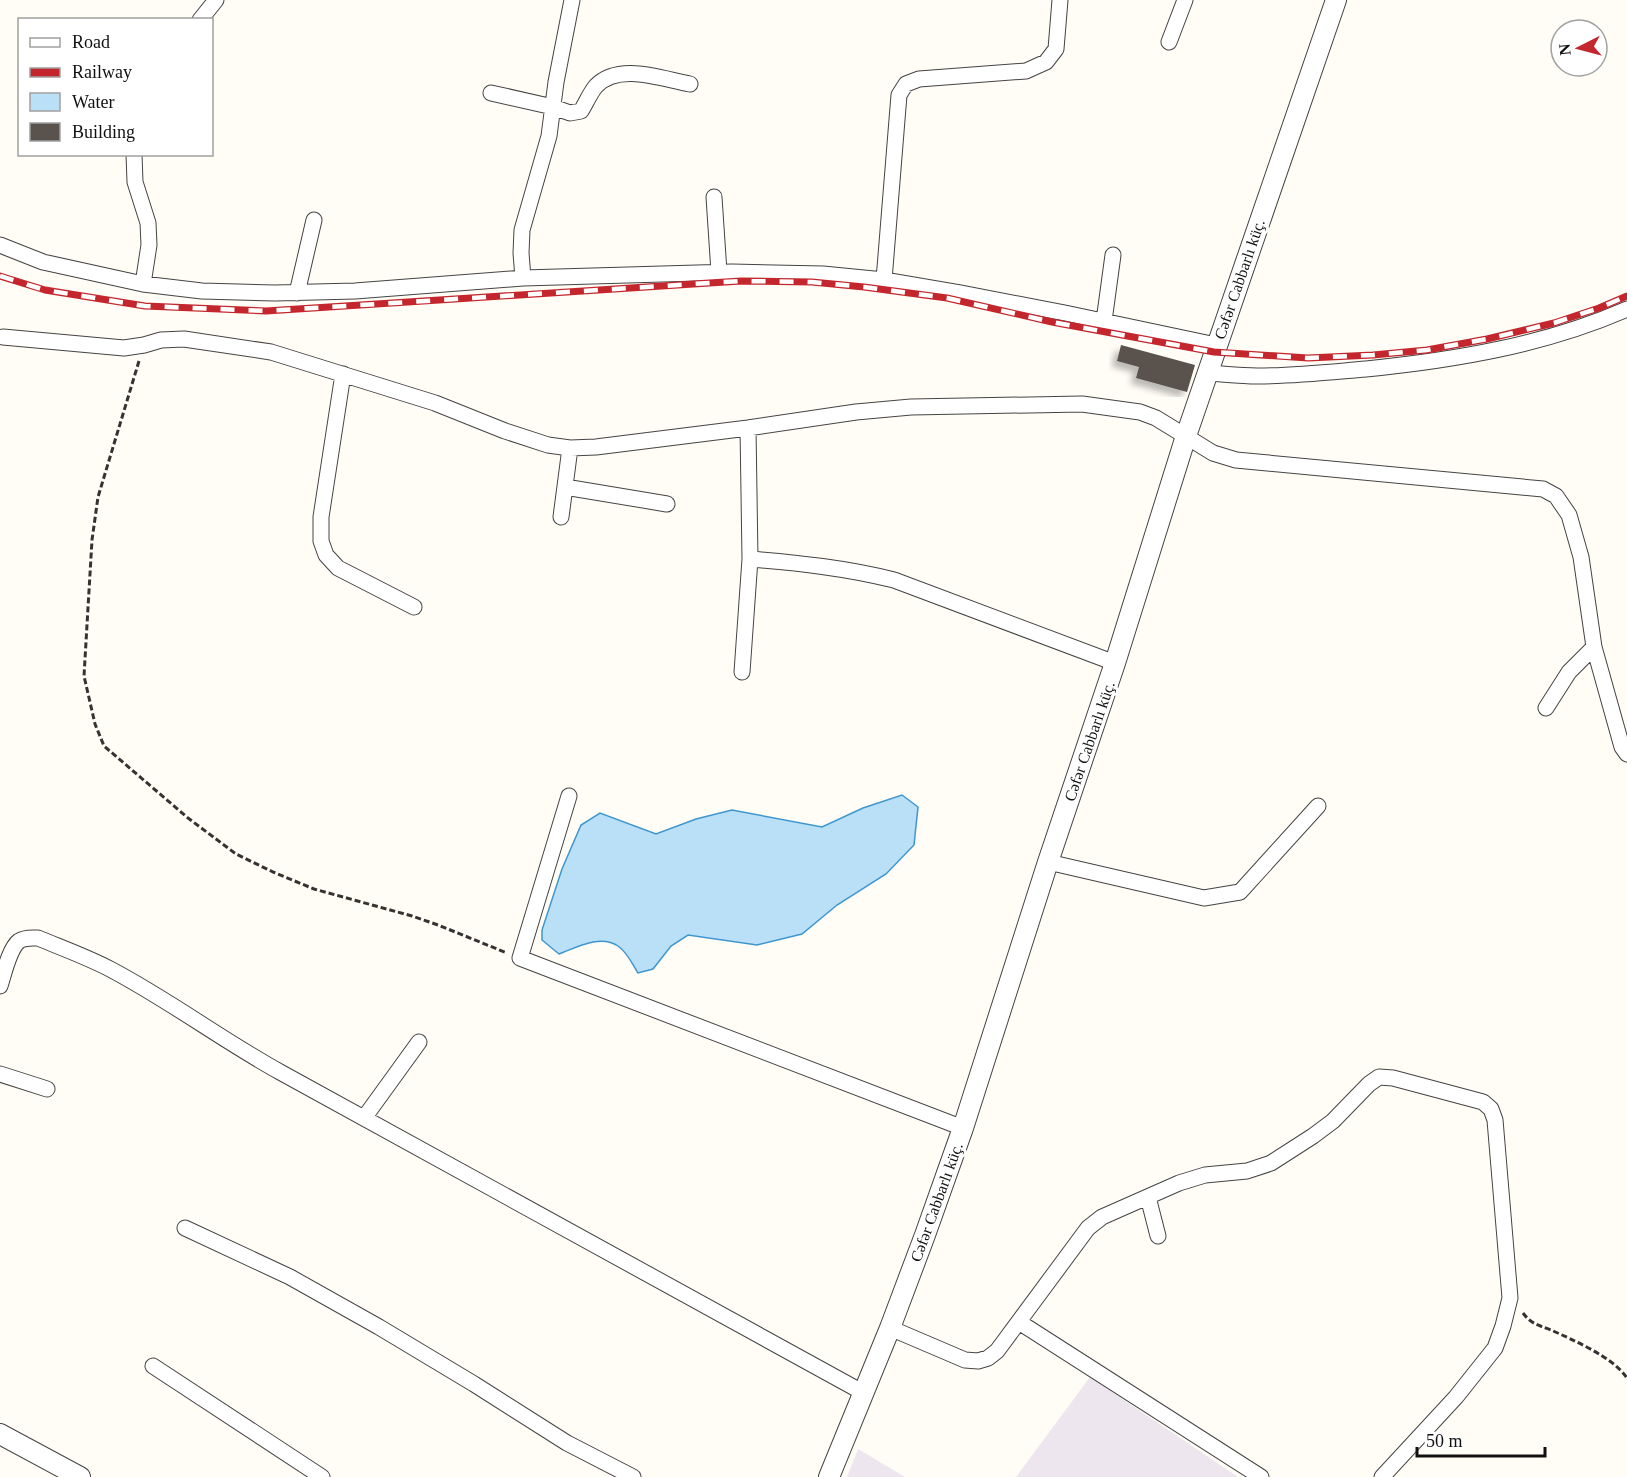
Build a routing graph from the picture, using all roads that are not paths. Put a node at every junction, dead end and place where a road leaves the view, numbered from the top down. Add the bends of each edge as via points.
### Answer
1 (216, 0) edge
2 (572, 0) edge
3 (1060, 0) edge
4 (1185, 0) edge
5 (1336, 0) edge
6 (202, 18) edge
7 (1169, 42) dead end
8 (690, 84) dead end
9 (491, 93) dead end
10 (553, 107) junction
11 (134, 156) edge
12 (714, 197) dead end
13 (314, 220) dead end
14 (0, 245) edge
15 (1113, 255) dead end
16 (719, 272) junction
17 (523, 278) junction
18 (884, 280) junction
19 (143, 284) junction
20 (297, 293) junction
21 (1627, 309) edge
22 (1104, 321) junction
23 (3, 337) dead end
24 (1216, 345) junction
25 (1207, 373) junction
26 (343, 374) junction
27 (748, 428) junction
28 (1186, 436) junction
29 (570, 448) junction
30 (565, 487) junction
31 (667, 504) dead end
32 (561, 517) dead end
33 (750, 559) junction
34 (414, 607) dead end
35 (1594, 647) junction
36 (1115, 663) junction
37 (742, 672) dead end
38 (1546, 708) dead end
39 (1627, 754) edge
40 (570, 796) dead end
41 (1318, 806) dead end
42 (1048, 862) junction
43 (0, 986) edge
44 (419, 1042) dead end
45 (0, 1074) edge
46 (47, 1089) dead end
47 (364, 1118) junction
48 (963, 1128) junction
49 (1148, 1197) junction
50 (185, 1228) dead end
51 (1158, 1236) dead end
52 (1019, 1322) junction
53 (890, 1328) junction
54 (153, 1366) dead end
55 (864, 1393) junction
56 (0, 1434) edge
57 (80, 1477) edge
58 (322, 1477) edge
59 (633, 1477) edge
60 (829, 1477) edge
61 (1261, 1477) edge
62 (1382, 1477) edge

1 - 6 street
2 - 10 street
3 - 18 street via 1056,49 1046,62 1026,71 919,79 906,84 899,95
4 - 7 street
5 - 24 street, Cəfər Cabbarlı küç.
8 - 10 street via 630,73 613,75 596,87 581,111 570,113
9 - 10 street
10 - 17 street via 549,136 522,230
11 - 19 street via 135,182 148,223
12 - 16 street
13 - 20 street
14 - 19 street via 43,262
15 - 22 street
16 - 17 street
16 - 18 street
17 - 20 street
18 - 22 street
19 - 20 street via 202,291
21 - 25 street via 1574,330 1457,358 1297,375
22 - 24 street
23 - 26 street via 124,348 184,339 271,352
24 - 25 street, Cəfər Cabbarlı küç.
25 - 28 street, Cəfər Cabbarlı küç.
26 - 29 street via 435,403 505,431
26 - 34 street via 321,517 321,541 326,555 338,568
27 - 28 street via 911,407 1082,404 1140,412
27 - 29 street
27 - 33 street
28 - 35 street via 1213,453 1236,460 1549,492 1556,496 1572,525 1581,557
28 - 36 street, Cəfər Cabbarlı küç.
29 - 30 street
30 - 31 street
30 - 32 street
33 - 36 street via 823,565 894,580
33 - 37 street
35 - 38 street via 1569,672
35 - 39 street
36 - 42 street, Cəfər Cabbarlı küç.
40 - 48 street via 520,958
41 - 42 street via 1240,892 1204,898
42 - 48 street, Cəfər Cabbarlı küç.
43 - 47 street via 19,941 38,938 109,968 243,1052
44 - 47 street
45 - 46 street
47 - 55 street
48 - 53 street, Cəfər Cabbarlı küç.
49 - 51 street
49 - 52 street via 1102,1217 1088,1228
49 - 62 street via 1196,1178 1247,1172 1271,1163 1333,1121 1379,1077 1483,1102 1491,1109 1510,1298 1503,1326 1495,1348 1456,1397
50 - 59 street via 290,1277 567,1443
52 - 53 street via 997,1351 978,1361 965,1360
52 - 61 street
53 - 55 street, Cəfər Cabbarlı küç.
54 - 58 street
55 - 60 street, Cəfər Cabbarlı küç.
56 - 57 street

